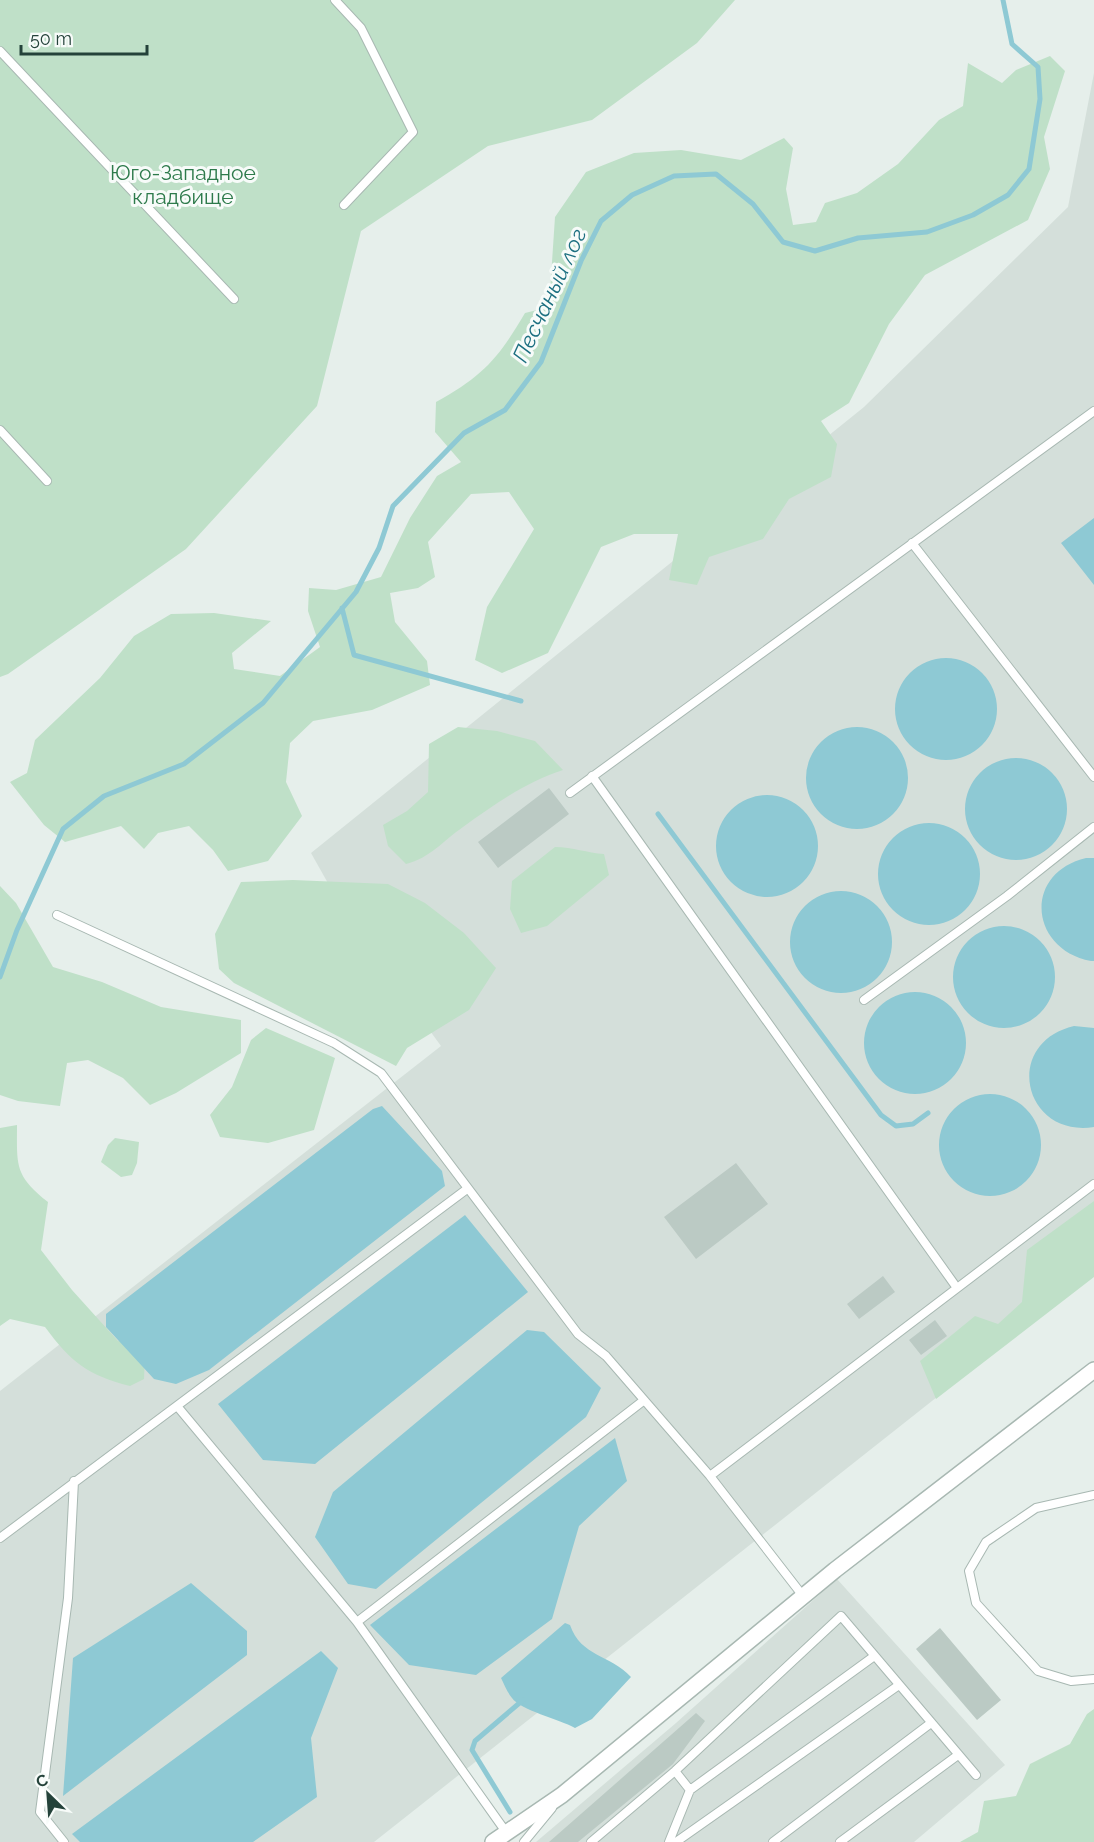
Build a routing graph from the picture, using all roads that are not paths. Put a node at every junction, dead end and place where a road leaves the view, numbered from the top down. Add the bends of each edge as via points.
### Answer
1 (335, 0) edge
2 (0, 51) edge
3 (344, 205) dead end
4 (234, 299) dead end
5 (1094, 411) edge
6 (0, 430) edge
7 (47, 482) dead end
8 (912, 543) junction
9 (592, 776) junction
10 (1094, 777) edge
11 (570, 793) dead end
12 (1094, 827) edge
13 (57, 915) dead end
14 (864, 1000) dead end
15 (1094, 1184) edge
16 (467, 1189) junction
17 (957, 1288) junction
18 (1094, 1370) edge
19 (643, 1401) junction
20 (177, 1406) junction
21 (710, 1476) junction
22 (74, 1481) junction
23 (1094, 1495) edge
24 (0, 1538) edge
25 (802, 1596) junction
26 (357, 1622) junction
27 (873, 1657) junction
28 (1094, 1679) edge
29 (899, 1685) junction
30 (931, 1723) junction
31 (958, 1755) junction
32 (675, 1771) junction
33 (976, 1776) dead end
34 (690, 1790) junction
35 (562, 1795) junction
36 (506, 1832) junction
37 (64, 1842) edge
38 (493, 1842) edge
39 (524, 1842) edge
40 (591, 1842) edge
41 (669, 1842) edge
42 (676, 1842) edge
43 (773, 1842) edge
44 (840, 1842) edge

1 - 3 lane via 361,28 413,132
2 - 4 lane
5 - 8 lane
6 - 7 lane
8 - 9 lane
8 - 10 lane
9 - 11 lane
9 - 17 lane
12 - 14 lane
13 - 16 lane via 334,1043 381,1073
15 - 17 lane
16 - 19 lane via 578,1334 606,1356
16 - 20 lane
17 - 21 lane
18 - 25 street
19 - 21 lane
19 - 26 lane
20 - 22 lane
20 - 26 lane
21 - 25 lane
22 - 24 lane
22 - 37 lane via 68,1598 40,1812
23 - 28 lane via 1036,1508 986,1542 969,1571 976,1603 1038,1671 1071,1681
25 - 35 street
26 - 36 lane
27 - 29 lane
27 - 32 lane via 841,1616
27 - 34 lane
29 - 30 lane
29 - 42 lane
30 - 31 lane
30 - 43 lane
31 - 33 lane
31 - 44 lane
32 - 34 lane
32 - 40 lane
34 - 41 lane
35 - 36 street
35 - 39 lane
36 - 38 street

